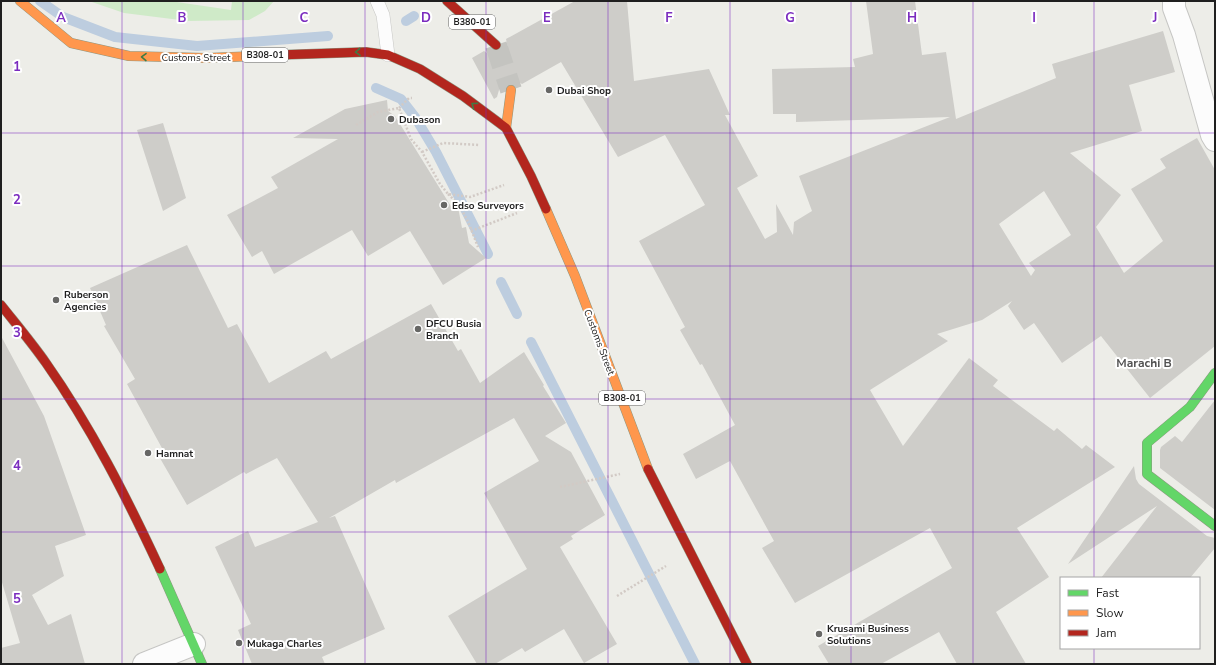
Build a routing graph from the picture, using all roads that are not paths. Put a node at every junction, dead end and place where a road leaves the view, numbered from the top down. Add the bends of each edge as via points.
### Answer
1 (20, 1) edge
2 (377, 1) edge
3 (447, 1) edge
4 (1174, 1) edge
5 (466, 8) dead end
6 (471, 21) junction
7 (496, 45) tunnel mouth
8 (388, 55) junction
9 (511, 90) tunnel mouth
10 (506, 128) junction
11 (1215, 140) edge
12 (1, 304) edge
13 (1215, 373) edge
14 (1215, 526) edge
15 (194, 644) junction
16 (144, 664) edge
17 (202, 664) edge
18 (747, 664) edge

8 -> 1 main road, Customs Street / B308-01 via 366,52 206,58 129,56 72,43
2 - 8 lane via 383,15
3 - 6 main road, B380-01
4 - 11 street
5 - 6 main road, B380-01
6 - 7 main road, B380-01
10 -> 8 main road, Customs Street / B308-01 via 463,96 420,69
9 - 10 main road
10 - 18 main road, Customs Street / B308-01 via 531,176 575,276 648,469
12 - 15 main road via 52,371 107,462 160,568
13 - 14 main road via 1190,408 1147,443 1147,474
15 - 16 street
15 - 17 main road

